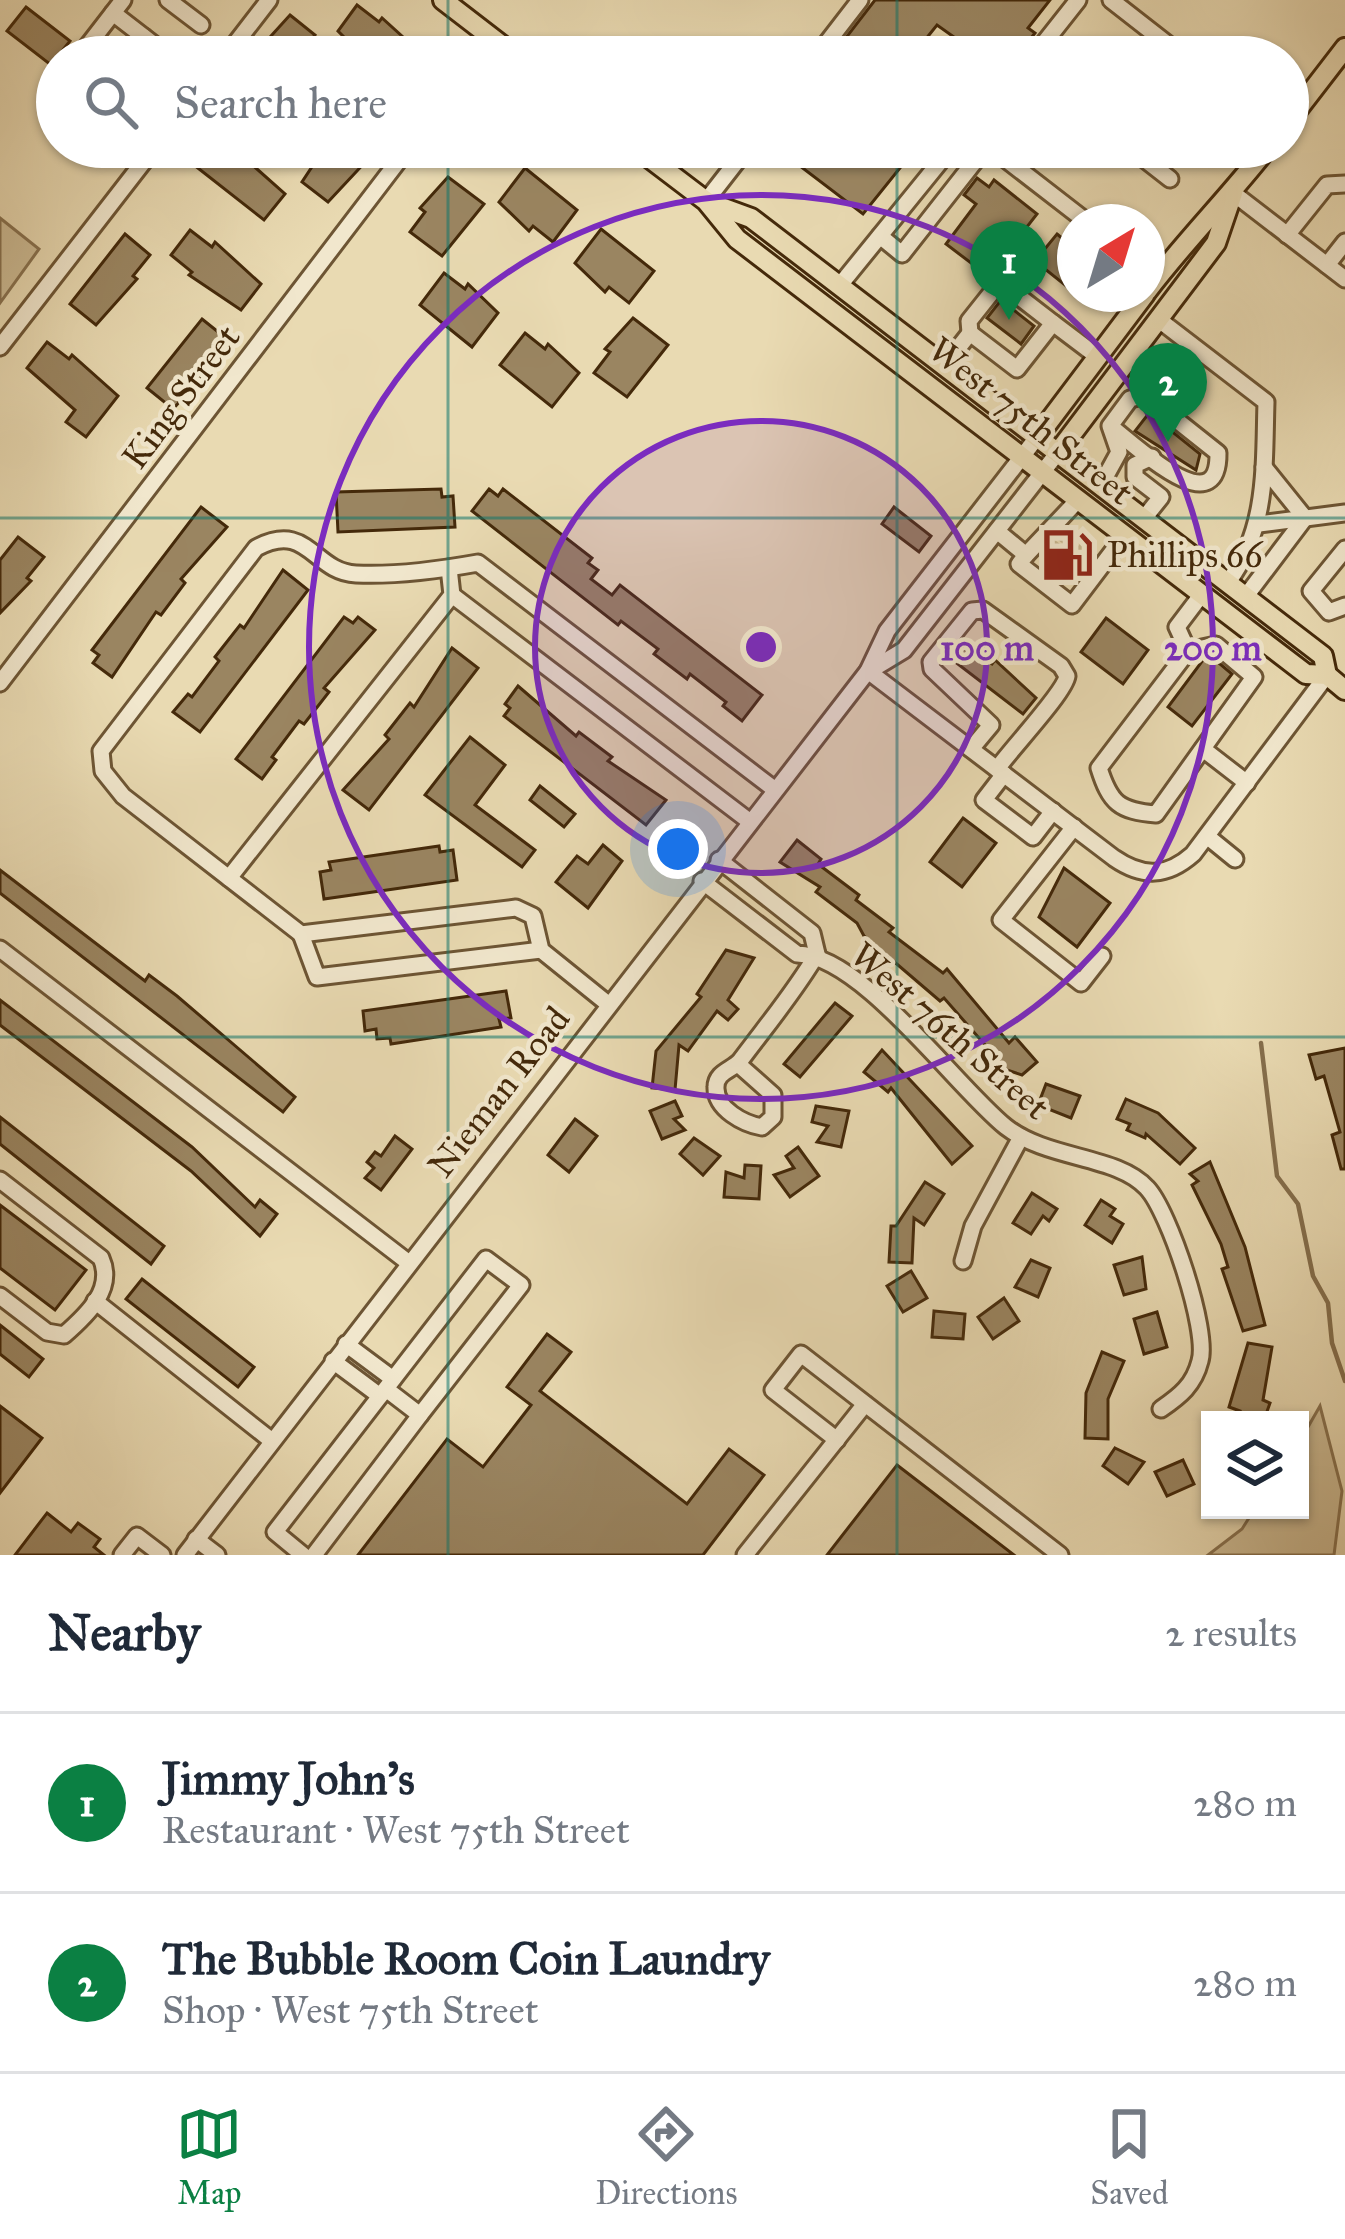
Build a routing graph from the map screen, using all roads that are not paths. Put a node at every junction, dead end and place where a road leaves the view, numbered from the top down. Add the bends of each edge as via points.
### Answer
1 (168, 0) edge
2 (269, 0) edge
3 (442, 0) edge
4 (860, 0) edge
5 (1078, 0) edge
6 (1111, 0) edge
7 (118, 6) edge
8 (201, 25) dead end
9 (96, 36) edge
10 (143, 36) edge
11 (241, 36) edge
12 (489, 36) edge
13 (832, 36) edge
14 (1050, 36) edge
15 (1157, 36) edge
16 (1345, 48) edge
17 (1309, 95) edge
18 (139, 168) edge
19 (393, 168) edge
20 (663, 168) edge
21 (732, 168) edge
22 (935, 168) edge
23 (971, 168) edge
24 (1016, 168) edge
25 (1157, 168) edge
26 (1252, 168) edge
27 (1170, 178) dead end
28 (1345, 184) edge
29 (1233, 193) junction
30 (706, 201) junction
31 (1063, 204) edge
32 (1287, 235) junction
33 (880, 236) junction
34 (1345, 242) edge
35 (1165, 264) edge
36 (1327, 266) junction
37 (1345, 279) edge
38 (839, 285) junction
39 (1129, 312) edge
40 (1158, 320) junction
41 (1053, 323) junction
42 (970, 333) junction
43 (0, 346) edge
44 (1098, 357) junction
45 (945, 365) junction
46 (1110, 384) junction
47 (1130, 399) junction
48 (1110, 425) junction
49 (1038, 436) junction
50 (1059, 451) junction
51 (1022, 457) junction
52 (1152, 457) junction
53 (1264, 467) junction
54 (1042, 473) junction
55 (1102, 483) junction
56 (1078, 500) junction
57 (1345, 514) edge
58 (1145, 518) junction
59 (1305, 518) junction
60 (1259, 524) junction
61 (997, 531) junction
62 (1125, 535) junction
63 (1343, 551) edge
64 (1026, 555) junction
65 (1080, 559) tunnel mouth
66 (449, 568) junction
67 (1097, 572) junction
68 (1228, 582) junction
69 (1202, 594) junction
70 (452, 595) junction
71 (1246, 596) junction
72 (1345, 606) edge
73 (1188, 651) junction
74 (868, 671) junction
75 (1327, 675) junction
76 (0, 682) edge
77 (1345, 690) edge
78 (1203, 748) junction
79 (971, 749) junction
80 (1001, 772) junction
81 (1247, 783) junction
82 (774, 789) junction
83 (1053, 811) junction
84 (749, 821) junction
85 (1074, 827) junction
86 (1208, 837) junction
87 (1235, 859) dead end
88 (718, 860) junction
89 (229, 878) junction
90 (702, 881) junction
91 (301, 934) junction
92 (0, 949) edge
93 (541, 950) junction
94 (817, 954) junction
95 (1102, 956) dead end
96 (608, 1004) junction
97 (738, 1064) dead end
98 (1021, 1137) junction
99 (0, 1180) edge
100 (963, 1262) dead end
101 (409, 1263) junction
102 (0, 1296) edge
103 (95, 1301) junction
104 (346, 1344) junction
105 (333, 1361) junction
106 (386, 1388) junction
107 (865, 1404) junction
108 (1161, 1409) dead end
109 (421, 1415) junction
110 (837, 1440) junction
111 (272, 1441) junction
112 (196, 1539) junction
113 (122, 1555) edge
114 (162, 1555) edge
115 (184, 1555) edge
116 (217, 1555) edge
117 (303, 1555) edge
118 (314, 1555) edge
119 (746, 1555) edge
120 (1060, 1555) edge

1 - 8 street
2 - 11 street
3 - 12 main road
4 - 13 street
5 - 14 street
6 - 15 street
7 - 9 street
7 - 10 street
16 - 17 main road
18 - 43 street
19 - 76 street, King Street
20 - 30 main road, West 75th Street
21 - 30 street
22 - 33 street
23 - 33 street via 902,254
24 - 31 street
25 - 27 street
26 - 29 main road, Nieman Road
28 - 32 street via 1327,185
29 - 32 street
29 - 35 main road, Nieman Road
29 - 40 main road, Nieman Road via 1216,243
30 - 38 main road, West 75th Street via 752,218
30 - 51 main road, West 75th Street via 736,239
32 - 36 street
33 - 38 street
34 - 36 street
36 - 37 street
38 - 45 main road, West 75th Street
39 - 44 main road, Nieman Road
40 - 46 main road, Nieman Road
40 - 53 street via 1265,402
41 - 42 street via 1017,369
41 - 42 street via 1000,282 969,321
41 - 44 street
42 - 45 street
44 - 49 main road, Nieman Road
45 - 49 main road, West 75th Street
46 - 47 street
46 - 50 main road, Nieman Road
47 - 48 street
47 - 52 street via 1145,394 1218,453 1219,465 1203,484 1186,483
48 - 52 street
48 - 55 street via 1120,452
49 - 50 main road, West 75th Street
49 - 51 street, Nieman Road
50 - 54 street, Nieman Road
50 - 55 main road, West 75th Street
51 - 54 main road, West 75th Street
51 - 74 street, Nieman Road via 886,631
52 - 58 street via 1135,465 1135,477 1161,497
53 - 59 street
53 - 60 street
54 - 56 main road, West 75th Street
54 - 61 street, Nieman Road
55 - 58 main road, West 75th Street
56 - 62 main road, West 75th Street
56 - 64 street
57 - 59 street
58 - 68 main road, West 75th Street
59 - 60 street
59 - 71 street
60 - 68 street
61 - 64 street
61 - 74 street, Nieman Road via 904,650
62 - 67 street
62 - 69 main road, West 75th Street
63 - 72 street via 1311,590 1329,612
64 - 67 street via 1019,564 1072,605
65 - 67 street
66 - 70 street
66 - 82 street via 478,563
66 - 89 street via 354,574 292,539 265,543 106,742 100,760 110,782
68 - 71 main road, West 75th Street
69 - 73 street via 1177,627
69 - 75 main road, West 75th Street via 1306,674
70 - 84 street
70 - 89 street
71 - 75 main road, West 75th Street via 1323,656
73 - 78 street via 1216,645 1254,677
73 - 78 street via 1099,767 1108,798 1126,812 1156,814
74 - 79 street
74 - 82 street, Nieman Road
75 - 77 main road, West 75th Street
75 - 81 street
78 - 81 street
79 - 80 street
79 - 80 street via 991,725 931,662 972,610 983,610 1067,676
80 - 83 street
80 - 83 street via 984,800 1033,837
81 - 86 street
82 - 84 street, Nieman Road
83 - 85 street
84 - 88 street, Nieman Road
85 - 86 street via 1130,868 1167,872
85 - 95 street via 1001,920 1082,983
86 - 87 street
88 - 90 street, Nieman Road
88 - 94 street, West 76th Street via 812,933
89 - 91 street
90 - 94 street, West 76th Street via 797,954
90 - 96 street, Nieman Road
91 - 93 street via 516,908 533,916
91 - 93 street via 317,977
92 - 101 street
93 - 96 street
94 - 97 street
94 - 98 street, West 76th Street via 892,1011
96 - 101 street, Nieman Road
98 - 100 street via 973,1226
98 - 108 street, West 76th Street via 1119,1168 1156,1202 1197,1318 1202,1358 1186,1392
99 - 103 street via 101,1258 107,1286
101 - 104 street, Nieman Road
102 - 103 street via 47,1332 64,1335
103 - 111 street
104 - 105 street, Nieman Road
104 - 106 street
105 - 106 street
105 - 111 street, Nieman Road
106 - 109 street
106 - 109 street via 486,1259 521,1285
106 - 117 street via 275,1532
107 - 110 street
107 - 110 street via 801,1354 773,1390
107 - 120 street
109 - 118 street
110 - 119 street
111 - 112 street, Nieman Road
112 - 115 street, Nieman Road
112 - 116 street
113 - 114 street via 137,1536

